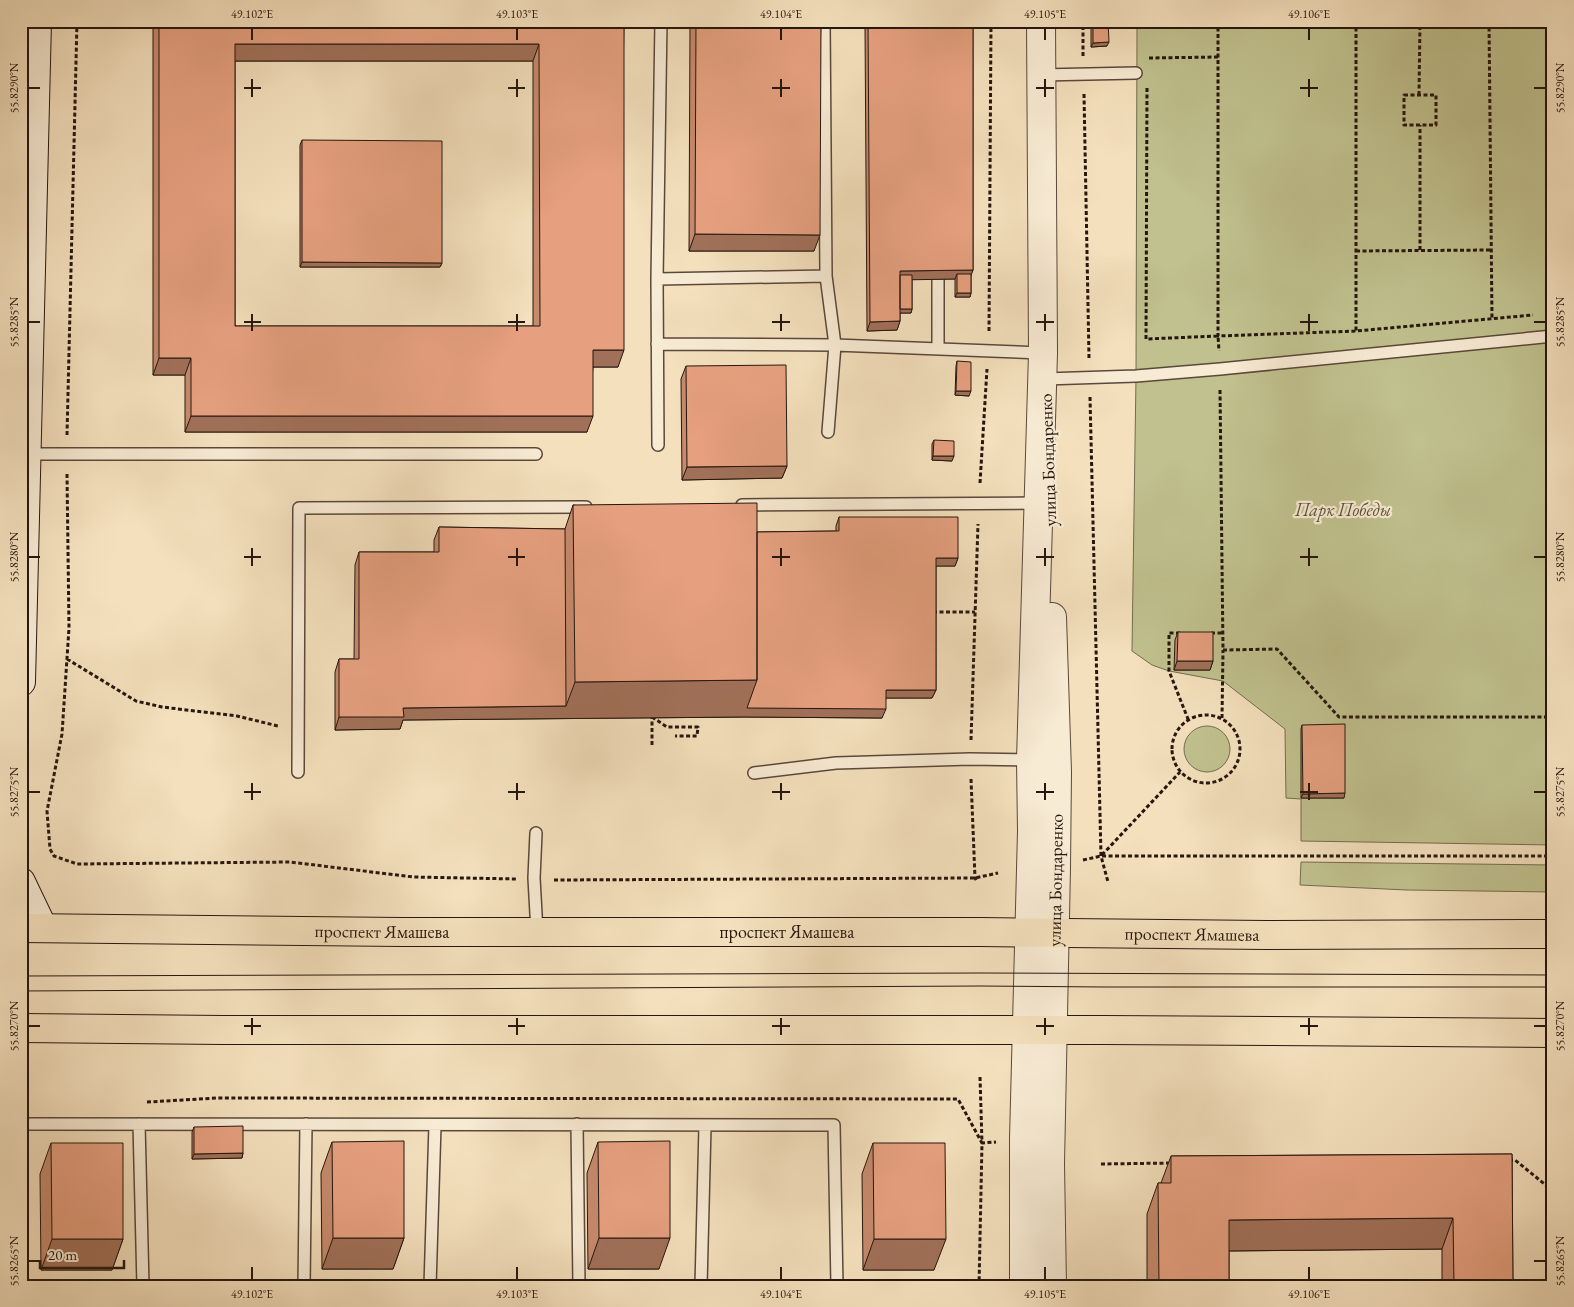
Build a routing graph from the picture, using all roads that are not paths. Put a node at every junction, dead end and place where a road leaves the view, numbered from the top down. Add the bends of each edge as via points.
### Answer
1 (37, 21) edge
2 (660, 21) edge
3 (824, 21) edge
4 (1041, 21) edge
5 (1136, 73) dead end
6 (1041, 75) junction
7 (826, 276) junction
8 (657, 279) junction
9 (938, 279) edge
10 (1553, 336) edge
11 (657, 344) junction
12 (835, 345) junction
13 (938, 349) junction
14 (1044, 366) junction
15 (828, 432) dead end
16 (658, 445) dead end
17 (26, 454) junction
18 (536, 454) dead end
19 (1039, 503) junction
20 (733, 506) edge
21 (594, 507) edge
22 (21, 682) edge
23 (1031, 760) junction
24 (298, 772) dead end
25 (754, 773) dead end
26 (536, 832) dead end
27 (21, 882) edge
28 (32, 928) edge
29 (537, 932) junction
30 (1042, 932) junction
31 (1553, 934) edge
32 (21, 1028) edge
33 (1040, 1031) junction
34 (1553, 1034) edge
35 (21, 1124) edge
36 (139, 1124) junction
37 (306, 1124) junction
38 (577, 1124) junction
39 (436, 1125) junction
40 (705, 1126) junction
41 (144, 1286) edge
42 (304, 1286) edge
43 (430, 1286) edge
44 (579, 1286) edge
45 (701, 1286) edge
46 (837, 1286) edge
47 (1024, 1286) edge
48 (1052, 1286) edge

1 - 17 street
2 - 8 lane
3 - 7 lane
4 - 6 street, улица Бондаренко
5 - 6 lane
6 - 14 street, улица Бондаренко
7 - 8 lane
7 - 12 lane
8 - 11 lane
9 - 13 lane
10 - 14 lane via 1136,376 1090,376
11 - 12 lane
11 - 16 lane
12 - 13 lane
12 - 15 lane
13 - 14 lane via 989,351
14 - 19 street, улица Бондаренко
14 - 30 street, улица Бондаренко via 1056,772
17 - 18 lane
17 - 22 street
19 - 20 lane
19 - 23 street, улица Бондаренко
21 - 24 lane via 299,508
23 - 25 lane via 836,763
23 - 30 street, улица Бондаренко via 1032,831
26 - 29 lane
27 - 28 street
28 - 29 main road, проспект Ямашева
29 - 30 main road, проспект Ямашева
30 - 31 main road, проспект Ямашева
30 - 33 street, улица Бондаренко
32 - 33 main road
33 - 34 main road
33 - 47 street, улица Бондаренко via 1024,1140
33 - 48 street, улица Бондаренко via 1050,1164
35 - 36 lane
36 - 37 lane
36 - 41 lane
37 - 39 lane
37 - 42 lane
38 - 39 lane
38 - 40 lane
38 - 44 lane
39 - 43 lane
40 - 45 lane
40 - 46 lane via 834,1125

